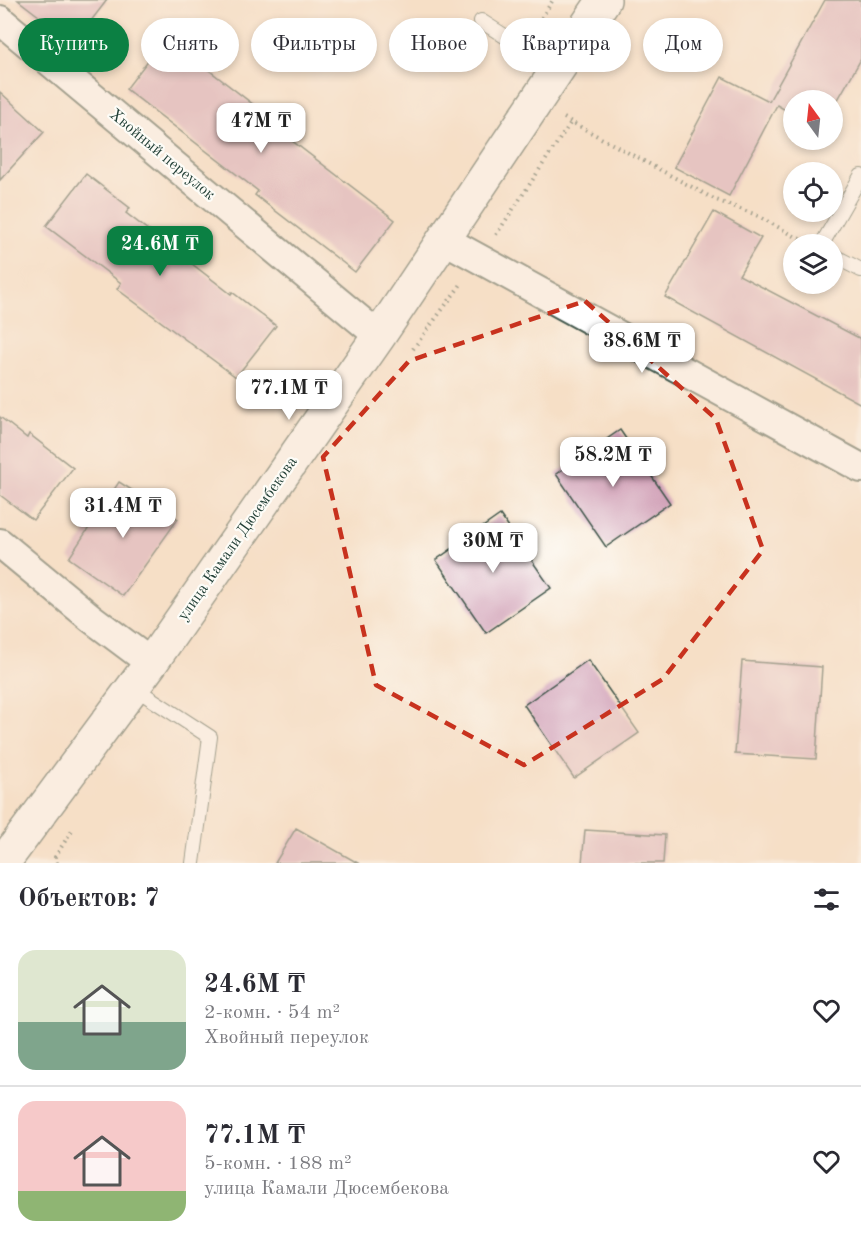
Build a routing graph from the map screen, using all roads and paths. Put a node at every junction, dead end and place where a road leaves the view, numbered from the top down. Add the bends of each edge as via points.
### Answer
1 (604, 0) edge
2 (592, 18) edge
3 (0, 20) edge
4 (557, 72) edge
5 (536, 104) junction
6 (861, 176) edge
7 (792, 234) edge
8 (828, 234) edge
9 (445, 240) junction
10 (843, 261) edge
11 (861, 270) edge
12 (379, 336) junction
13 (861, 468) edge
14 (0, 543) edge
15 (142, 675) junction
16 (3, 863) edge
17 (194, 863) edge

1 - 2 main road, улица Камали Дюсембекова
3 - 12 street, Хвойный переулок
4 - 5 main road, улица Камали Дюсембекова
5 - 7 path via 716,200
5 - 9 main road, улица Камали Дюсембекова
6 - 8 lane
9 - 12 main road, улица Камали Дюсембекова
9 - 13 street
10 - 11 lane
12 - 15 main road, улица Камали Дюсембекова
14 - 15 street via 91,618
15 - 16 main road, улица Камали Дюсембекова
15 - 17 lane via 210,736

